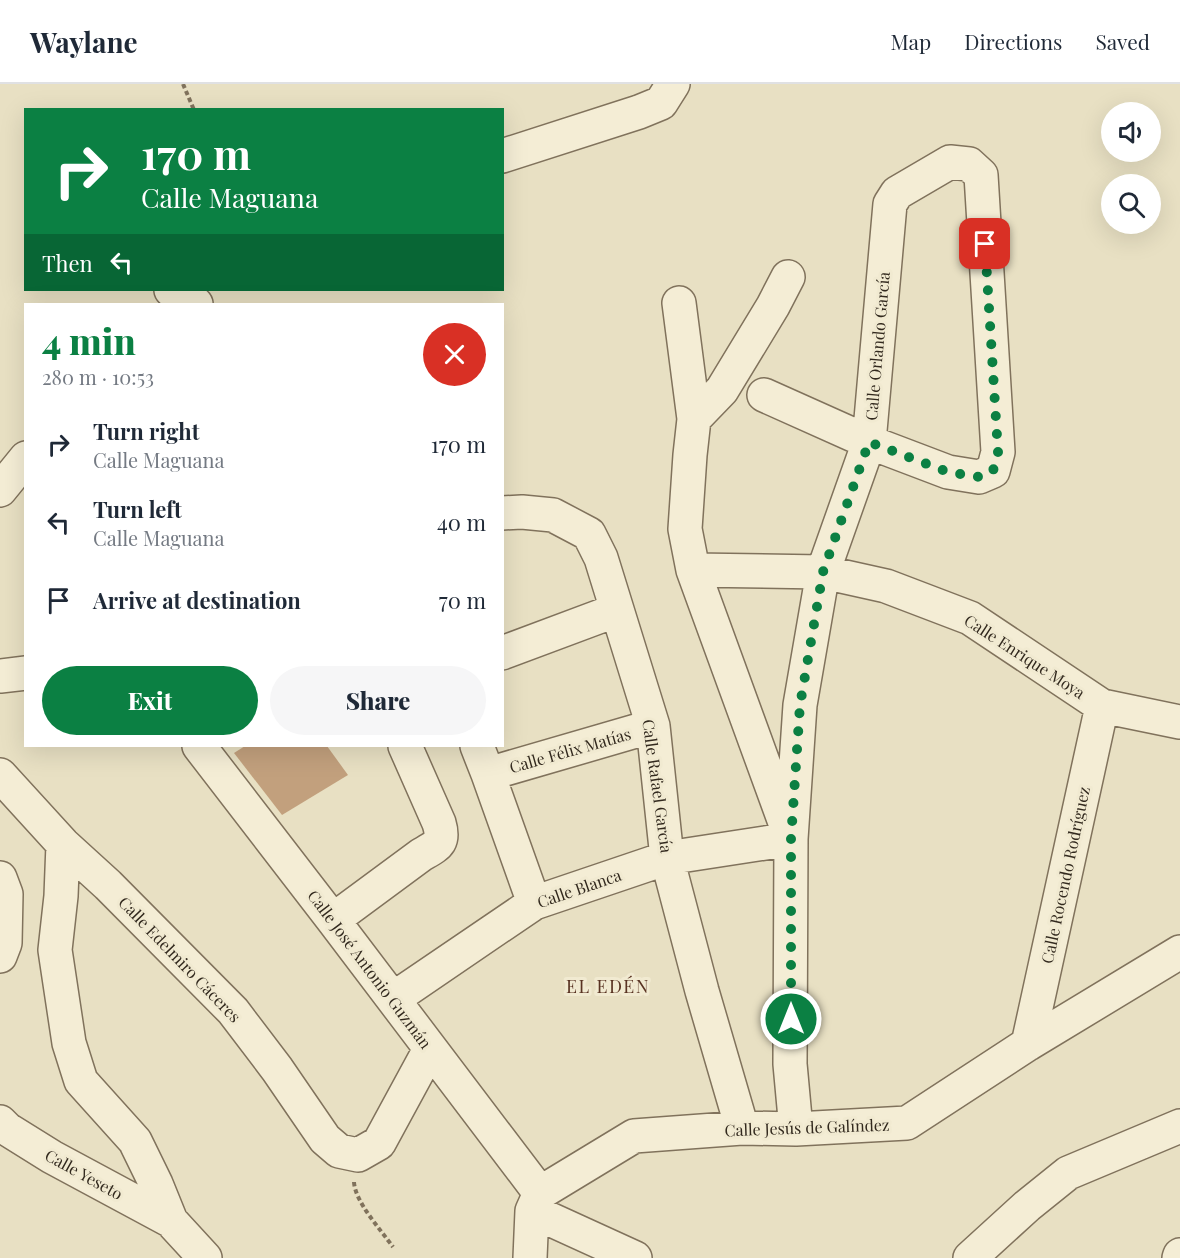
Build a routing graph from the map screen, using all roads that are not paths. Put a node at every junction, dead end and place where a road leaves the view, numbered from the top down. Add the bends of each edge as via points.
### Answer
1 (673, 84) edge
2 (504, 155) edge
3 (788, 277) dead end
4 (160, 291) edge
5 (173, 291) edge
6 (150, 303) edge
7 (194, 303) edge
8 (679, 303) dead end
9 (764, 395) dead end
10 (694, 419) junction
11 (869, 442) junction
12 (24, 460) edge
13 (0, 490) edge
14 (504, 513) edge
15 (693, 570) junction
16 (823, 572) junction
17 (617, 610) junction
18 (504, 652) edge
19 (24, 673) edge
20 (0, 676) edge
21 (1102, 706) junction
22 (1180, 722) edge
23 (653, 726) junction
24 (200, 747) edge
25 (405, 747) edge
26 (482, 760) edge
27 (0, 775) edge
28 (791, 839) junction
29 (63, 844) junction
30 (668, 858) junction
31 (0, 878) edge
32 (534, 903) junction
33 (333, 920) junction
34 (1180, 952) edge
35 (0, 956) edge
36 (393, 999) junction
37 (1028, 1044) junction
38 (430, 1049) junction
39 (0, 1122) edge
40 (1180, 1126) edge
41 (742, 1128) junction
42 (796, 1129) junction
43 (536, 1202) junction
44 (171, 1221) junction
45 (205, 1258) edge
46 (530, 1258) edge
47 (635, 1258) edge
48 (970, 1258) edge

1 - 2 street via 661,103
3 - 10 street via 722,390
4 - 6 street
5 - 7 street
8 - 10 street
9 - 11 street
10 - 15 street via 685,529
11 - 11 street, Calle Orlando García via 890,204 897,193 950,162 969,165 981,175 998,452 993,471 979,477 948,472
11 - 16 street, Calle Orlando García
12 - 13 street
14 - 17 street, Calle Rafael García via 553,515 589,534
15 - 16 street, Calle Enrique Moya
15 - 28 street
16 - 21 street, Calle Enrique Moya via 886,586 970,618
16 - 28 street, Calle Orlando García via 800,705
17 - 18 street
17 - 23 street, Calle Rafael García
19 - 20 street
21 - 22 street, Calle Enrique Moya
21 - 37 street, Calle Rocendo Rodríguez
23 - 26 street, Calle Félix Matías
23 - 30 street, Calle Rafael García
24 - 33 street, Calle José Antonio Guzmán
25 - 33 street via 439,822 441,839
26 - 32 street
27 - 29 street, Calle Edelmiro Cáceres
28 - 30 street, Calle Blanca
28 - 42 street, Calle Orlando García via 790,1064
29 - 38 street, Calle Edelmiro Cáceres via 233,1011 325,1139 339,1151 358,1155 379,1143
29 - 44 street via 56,950 69,1043 81,1081 135,1141
30 - 32 street, Calle Blanca
30 - 41 street, Calle Rafael García
31 - 35 street via 6,894 5,943
32 - 36 street, Calle Blanca
33 - 36 street, Calle José Antonio Guzmán
34 - 37 street, Calle Jesús de Galíndez
36 - 38 street, Calle José Antonio Guzmán
37 - 42 street, Calle Jesús de Galíndez via 907,1123
38 - 43 street, Calle José Antonio Guzmán
39 - 44 street, Calle Yeseto via 52,1157
40 - 48 street via 1068,1173
41 - 42 street, Calle Jesús de Galíndez
41 - 43 street, Calle Jesús de Galíndez via 634,1136
43 - 46 street
43 - 47 street
44 - 45 street

